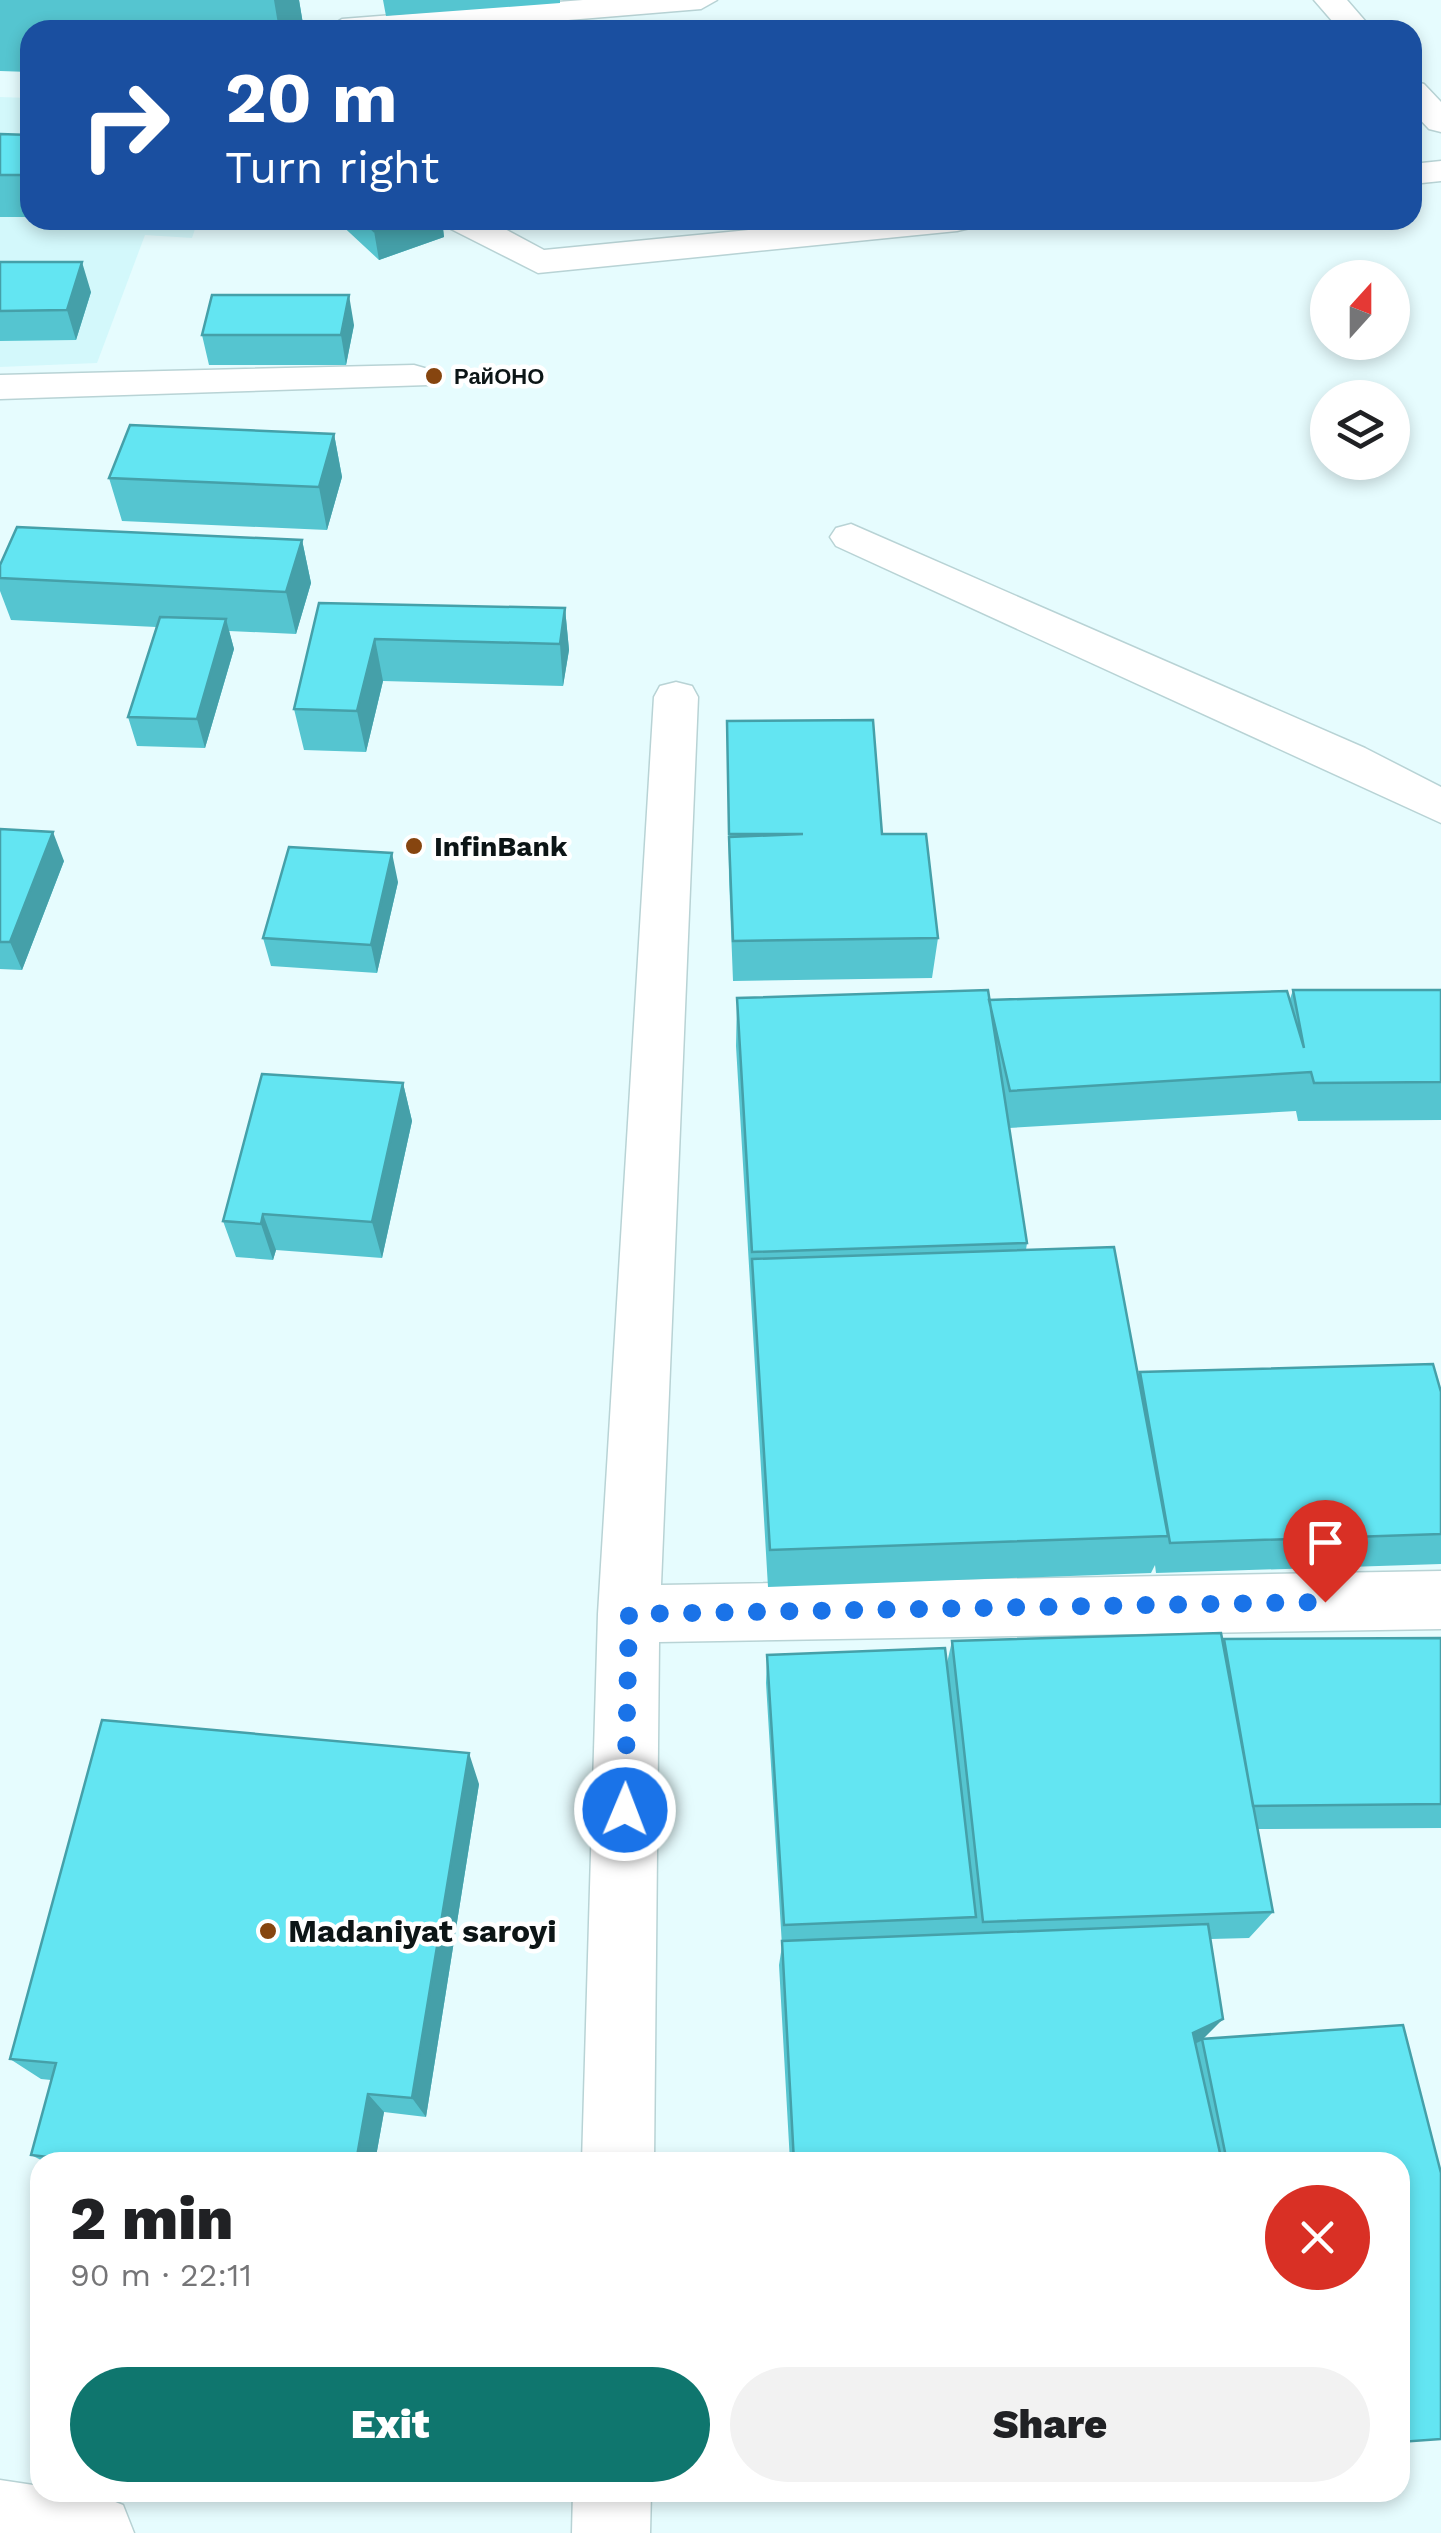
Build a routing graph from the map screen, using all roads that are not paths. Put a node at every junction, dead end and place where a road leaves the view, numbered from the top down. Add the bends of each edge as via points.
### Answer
1 (702, 0) edge
2 (1330, 0) edge
3 (454, 20) edge
4 (1348, 20) edge
5 (1422, 102) edge
6 (1441, 122) edge
7 (480, 230) edge
8 (857, 230) edge
9 (414, 377) dead end
10 (0, 388) edge
11 (851, 537) dead end
12 (676, 697) dead end
13 (1441, 807) edge
14 (1441, 1600) edge
15 (629, 1614) junction
16 (618, 2152) edge
17 (612, 2502) edge
18 (0, 2519) edge
19 (94, 2533) edge
20 (611, 2533) edge

1 - 3 street
2 - 4 street
5 - 6 street
7 - 8 street via 538,262
9 - 10 street
11 - 13 street
12 - 15 street
14 - 15 street
15 - 16 street
17 - 20 street
18 - 19 street

